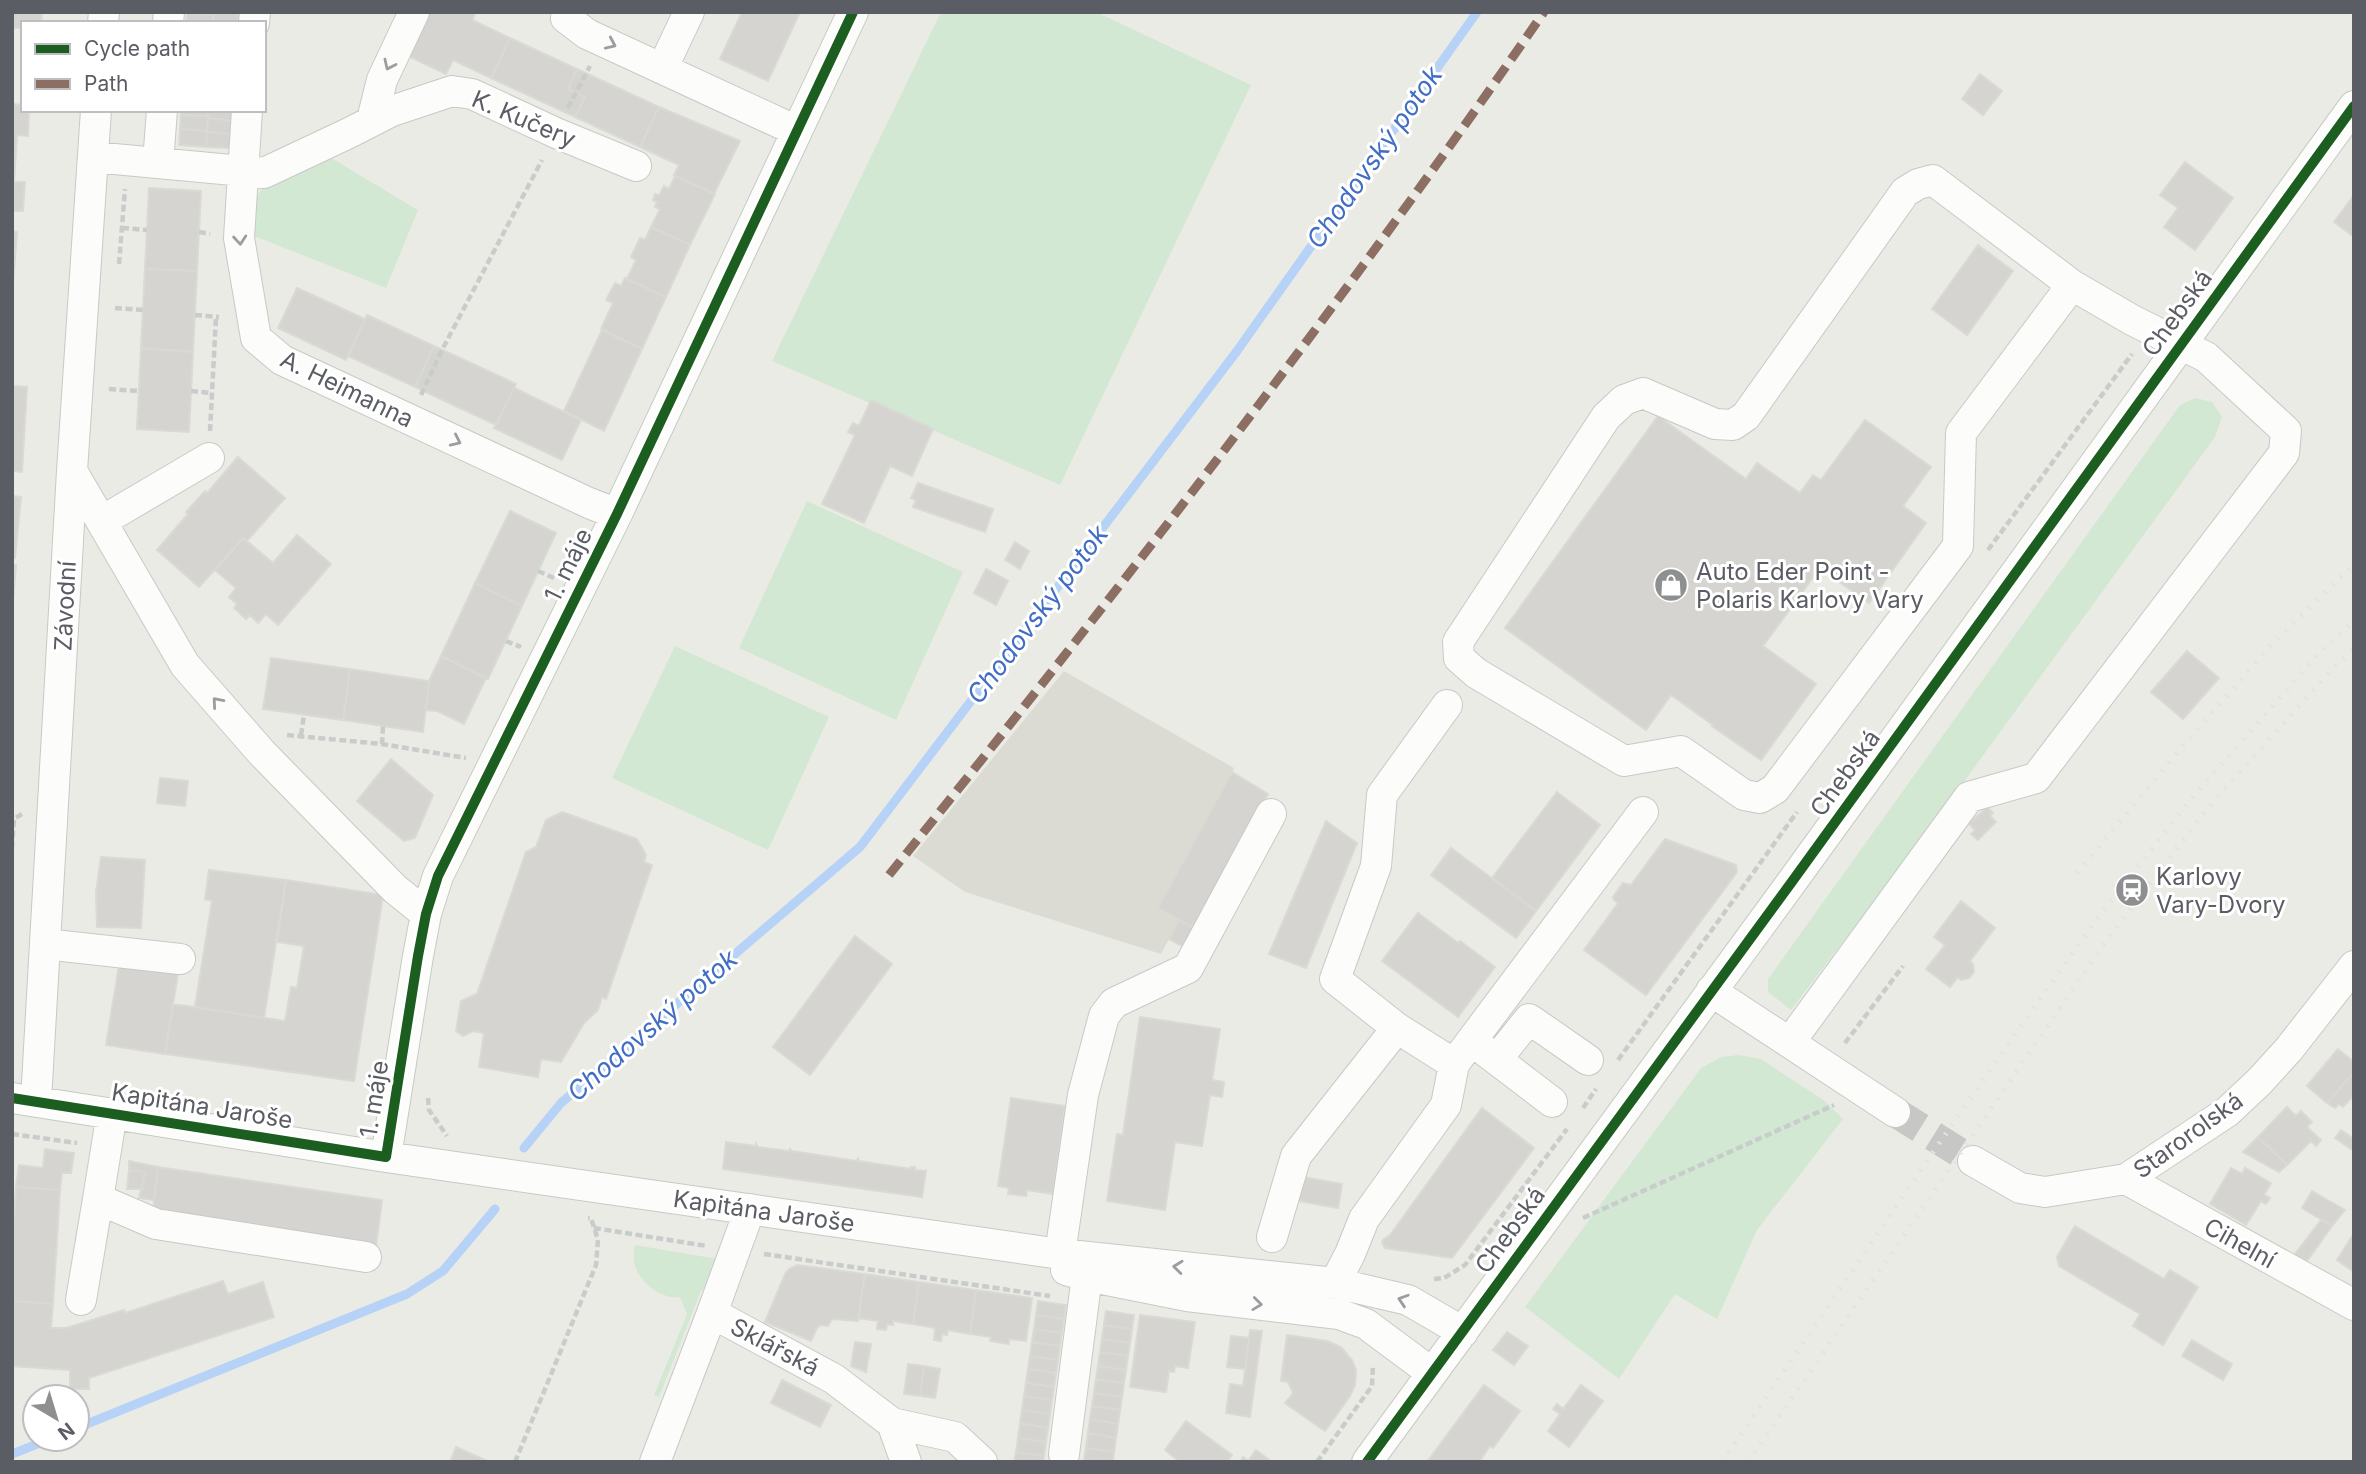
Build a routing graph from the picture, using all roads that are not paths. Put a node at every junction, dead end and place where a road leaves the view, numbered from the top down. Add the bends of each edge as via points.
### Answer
1 (414, 12) edge
2 (566, 12) edge
3 (689, 12) edge
4 (853, 12) edge
5 (663, 67) junction
6 (2354, 106) edge
7 (96, 112) edge
8 (162, 112) edge
9 (247, 112) edge
10 (372, 120) junction
11 (797, 131) junction
12 (93, 157) junction
13 (158, 163) junction
14 (636, 166) dead end
15 (242, 172) junction
16 (2072, 285) junction
17 (2180, 345) junction
18 (205, 449) road end
19 (72, 471) junction
20 (617, 514) junction
21 (102, 522) junction
22 (1447, 705) dead end
23 (1643, 812) dead end
24 (1272, 814) dead end
25 (426, 914) junction
26 (46, 944) junction
27 (180, 959) dead end
28 (2354, 966) edge
29 (1711, 991) junction
30 (1397, 1028) junction
31 (1790, 1042) junction
32 (1463, 1052) junction
33 (1497, 1059) junction
34 (1600, 1071) road end
35 (24, 1100) edge
36 (1895, 1112) tunnel mouth
37 (112, 1113) junction
38 (1567, 1113) road end
39 (386, 1157) junction
40 (1973, 1161) tunnel mouth
41 (2126, 1179) junction
42 (98, 1199) junction
43 (750, 1209) junction
44 (1272, 1237) dead end
45 (976, 1242) junction
46 (1060, 1254) junction
47 (366, 1257) dead end
48 (1335, 1283) junction
49 (1085, 1289) junction
50 (81, 1300) dead end
51 (2354, 1305) edge
52 (712, 1313) junction
53 (1463, 1332) junction
54 (1432, 1373) junction
55 (892, 1423) junction
56 (1064, 1454) dead end
57 (655, 1462) edge
58 (906, 1462) edge
59 (982, 1462) edge
60 (1367, 1462) edge

1 -> 10 street via 382,80
2 -> 5 street via 566,18 587,34
3 - 5 street
4 - 11 street, 1. máje
5 - 11 street
6 - 17 street, Chebská
7 - 12 street, Závodní
8 - 13 street
9 - 15 street, A. Heimanna
10 - 14 street, K. Kučery via 452,91 472,94
10 - 15 street, K. Kučery via 264,173
11 - 20 street, 1. máje
12 - 13 street
12 - 19 street, Závodní
13 - 15 street
15 -> 20 street, A. Heimanna via 239,238 256,338 282,360
16 - 16 street via 1961,433 1958,546 1775,789 1760,798 1744,794 1681,751 1624,761 1476,673 1459,658 1458,642 1606,417 1624,400 1643,393 1716,424 1733,425 1746,416 1905,192 1918,184 1933,180
16 - 17 street
17 - 29 street, Chebská
17 - 31 street via 2207,357 2286,431 2284,453 2036,778 1969,797
18 - 21 street
19 - 21 street
19 - 26 street, Závodní
20 - 25 street, 1. máje via 438,876
25 -> 21 street via 395,889 252,743 186,665
22 - 30 street via 1382,795 1376,866 1335,979
23 - 32 street
24 - 46 street via 1188,968 1114,1003 1104,1016 1083,1095
25 - 39 street, 1. máje
26 - 27 street
26 - 35 street, Závodní
28 - 41 street, Starorolská via 2289,1049 2227,1112
29 - 31 street
29 - 53 street, Chebská
30 - 32 street
30 - 44 street via 1296,1156
31 - 36 street
32 - 33 street
32 - 48 street via 1446,1105 1364,1219
33 - 34 street via 1529,1019
33 - 38 street
35 - 37 street, Kapitána Jaroše
37 - 39 street, Kapitána Jaroše
37 - 42 street
39 - 43 street, Kapitána Jaroše
40 - 41 street, Starorolská via 2020,1188 2045,1192
41 - 51 street, Cihelní
42 - 47 street via 156,1224
42 - 50 street
43 - 45 street, Kapitána Jaroše
43 - 52 street, Sklářská
45 - 46 street, Kapitána Jaroše
45 - 49 street, Kapitána Jaroše
48 -> 46 street, Kapitána Jaroše
53 -> 48 street, Kapitána Jaroše via 1408,1300
49 -> 54 street, Kapitána Jaroše via 1339,1314 1366,1324
49 - 56 street
52 - 55 street, Sklářská via 834,1379
52 - 57 street
53 - 54 street, Chebská
54 - 60 street, Chebská
55 - 58 street
55 - 59 street via 955,1437

